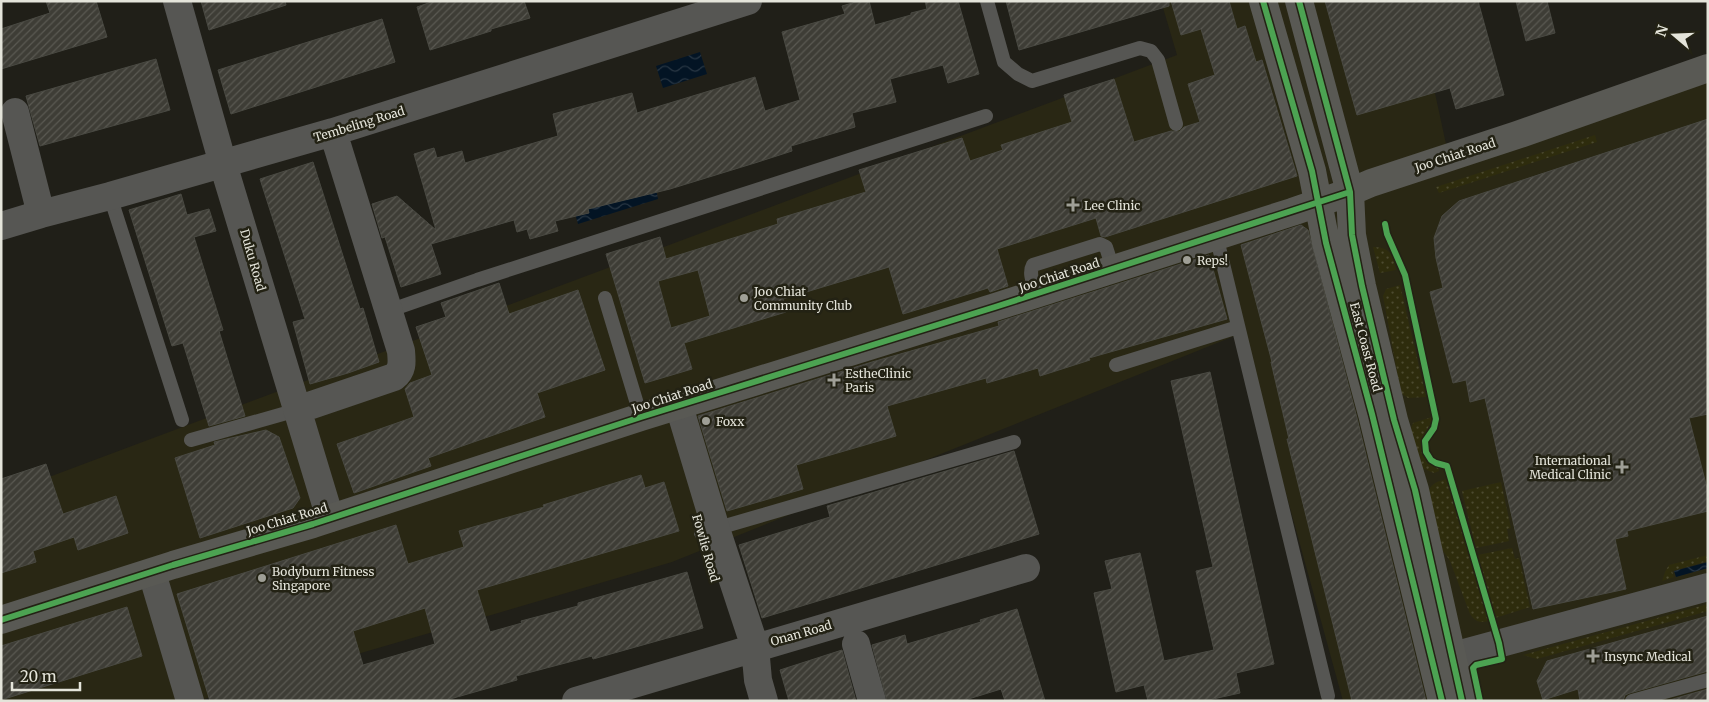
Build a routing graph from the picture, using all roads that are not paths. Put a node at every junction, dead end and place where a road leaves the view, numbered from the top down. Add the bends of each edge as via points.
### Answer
1 (177, 1) edge
2 (748, 1) edge
3 (987, 1) edge
4 (1263, 1) edge
5 (1299, 1) edge
6 (712, 7) edge
7 (1708, 68) edge
8 (15, 112) dead end
9 (986, 116) dead end
10 (1176, 124) dead end
11 (333, 132) junction
12 (223, 164) junction
13 (1350, 192) junction
14 (110, 196) junction
15 (1319, 203) junction
16 (41, 214) junction
17 (1, 226) edge
18 (1216, 235) junction
19 (606, 298) dead end
20 (388, 311) junction
21 (1238, 327) junction
22 (1116, 365) dead end
23 (673, 408) junction
24 (297, 410) junction
25 (641, 417) junction
26 (182, 420) dead end
27 (190, 440) dead end
28 (1014, 442) dead end
29 (330, 518) junction
30 (709, 531) junction
31 (1026, 568) dead end
32 (152, 573) junction
33 (1708, 587) edge
34 (1, 620) edge
35 (856, 644) dead end
36 (745, 650) junction
37 (1453, 656) junction
38 (1708, 680) edge
39 (761, 691) edge
40 (1328, 696) dead end
41 (190, 701) edge
42 (576, 701) edge
43 (872, 701) edge
44 (1442, 701) edge
45 (1462, 701) edge
46 (1632, 701) edge

1 - 12 street, Duku Road
2 - 6 street, Tembeling Road
3 - 10 lane via 1004,62 1032,81 1140,48 1152,51 1158,60
4 - 15 street, East Coast Road
5 - 13 street, East Coast Road
6 - 11 street, Tembeling Road
7 - 13 street, Joo Chiat Road
8 - 16 street
9 - 20 lane
11 - 12 street, Tembeling Road
11 - 20 street
12 - 14 street, Tembeling Road
12 - 24 street, Duku Road
13 - 15 street, Joo Chiat Road
13 - 37 street, East Coast Road via 1352,235 1362,286 1394,420 1415,490
14 - 16 street, Tembeling Road
14 - 26 lane
15 - 18 street, Joo Chiat Road
15 - 44 street, East Coast Road via 1326,243 1372,414
16 - 17 street, Tembeling Road
18 - 21 lane
18 - 23 street, Joo Chiat Road
19 - 25 lane
20 - 24 street via 401,351 400,372 394,377
21 - 22 lane
21 - 40 lane
23 - 25 street, Joo Chiat Road
23 - 30 street, Fowlie Road
24 - 27 lane
24 - 29 street, Duku Road
25 - 29 street, Joo Chiat Road
28 - 30 lane
29 - 32 street, Joo Chiat Road
30 - 36 street, Fowlie Road
31 - 36 street, Onan Road
32 - 34 street, Joo Chiat Road
32 - 41 street
33 - 37 street
35 - 43 street
36 - 39 street, Fowlie Road
36 - 42 street, Onan Road
37 - 45 street, East Coast Road
38 - 46 lane

